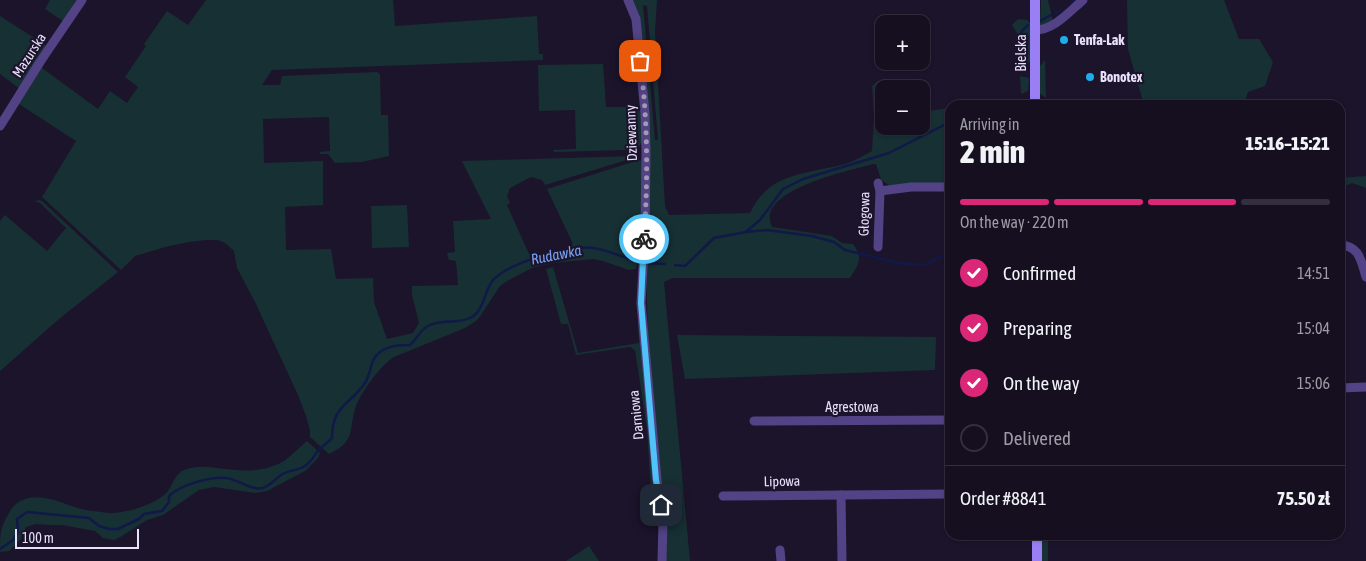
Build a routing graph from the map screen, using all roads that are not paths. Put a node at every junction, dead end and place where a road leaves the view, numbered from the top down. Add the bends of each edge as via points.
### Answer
1 (82, 0) edge
2 (628, 0) edge
3 (1034, 0) edge
4 (1083, 0) edge
5 (1034, 30) junction
6 (1035, 100) edge
7 (0, 126) edge
8 (945, 187) edge
9 (1345, 245) edge
10 (878, 247) dead end
11 (642, 266) joint
12 (1366, 277) edge
13 (1366, 387) edge
14 (1345, 388) edge
15 (945, 420) edge
16 (754, 421) dead end
17 (841, 494) junction
18 (945, 494) edge
19 (723, 496) dead end
20 (1037, 540) edge
21 (780, 550) dead end
22 (662, 561) edge
23 (781, 561) edge
24 (842, 561) edge
25 (1037, 561) edge

1 - 7 street, Mazurska
2 - 11 street, Dziewanny via 636,19 645,113
3 - 5 main road, Bielska
4 - 5 street via 1045,30
5 - 6 main road, Bielska
8 - 10 street, Głogowa via 879,187
9 - 12 street via 1356,250
11 - 22 street, Darniowa via 642,322 656,480 663,521
13 - 14 street
15 - 16 street, Agrestowa
17 - 18 street, Lipowa
17 - 19 street, Lipowa
17 - 24 street
20 - 25 main road
21 - 23 street

